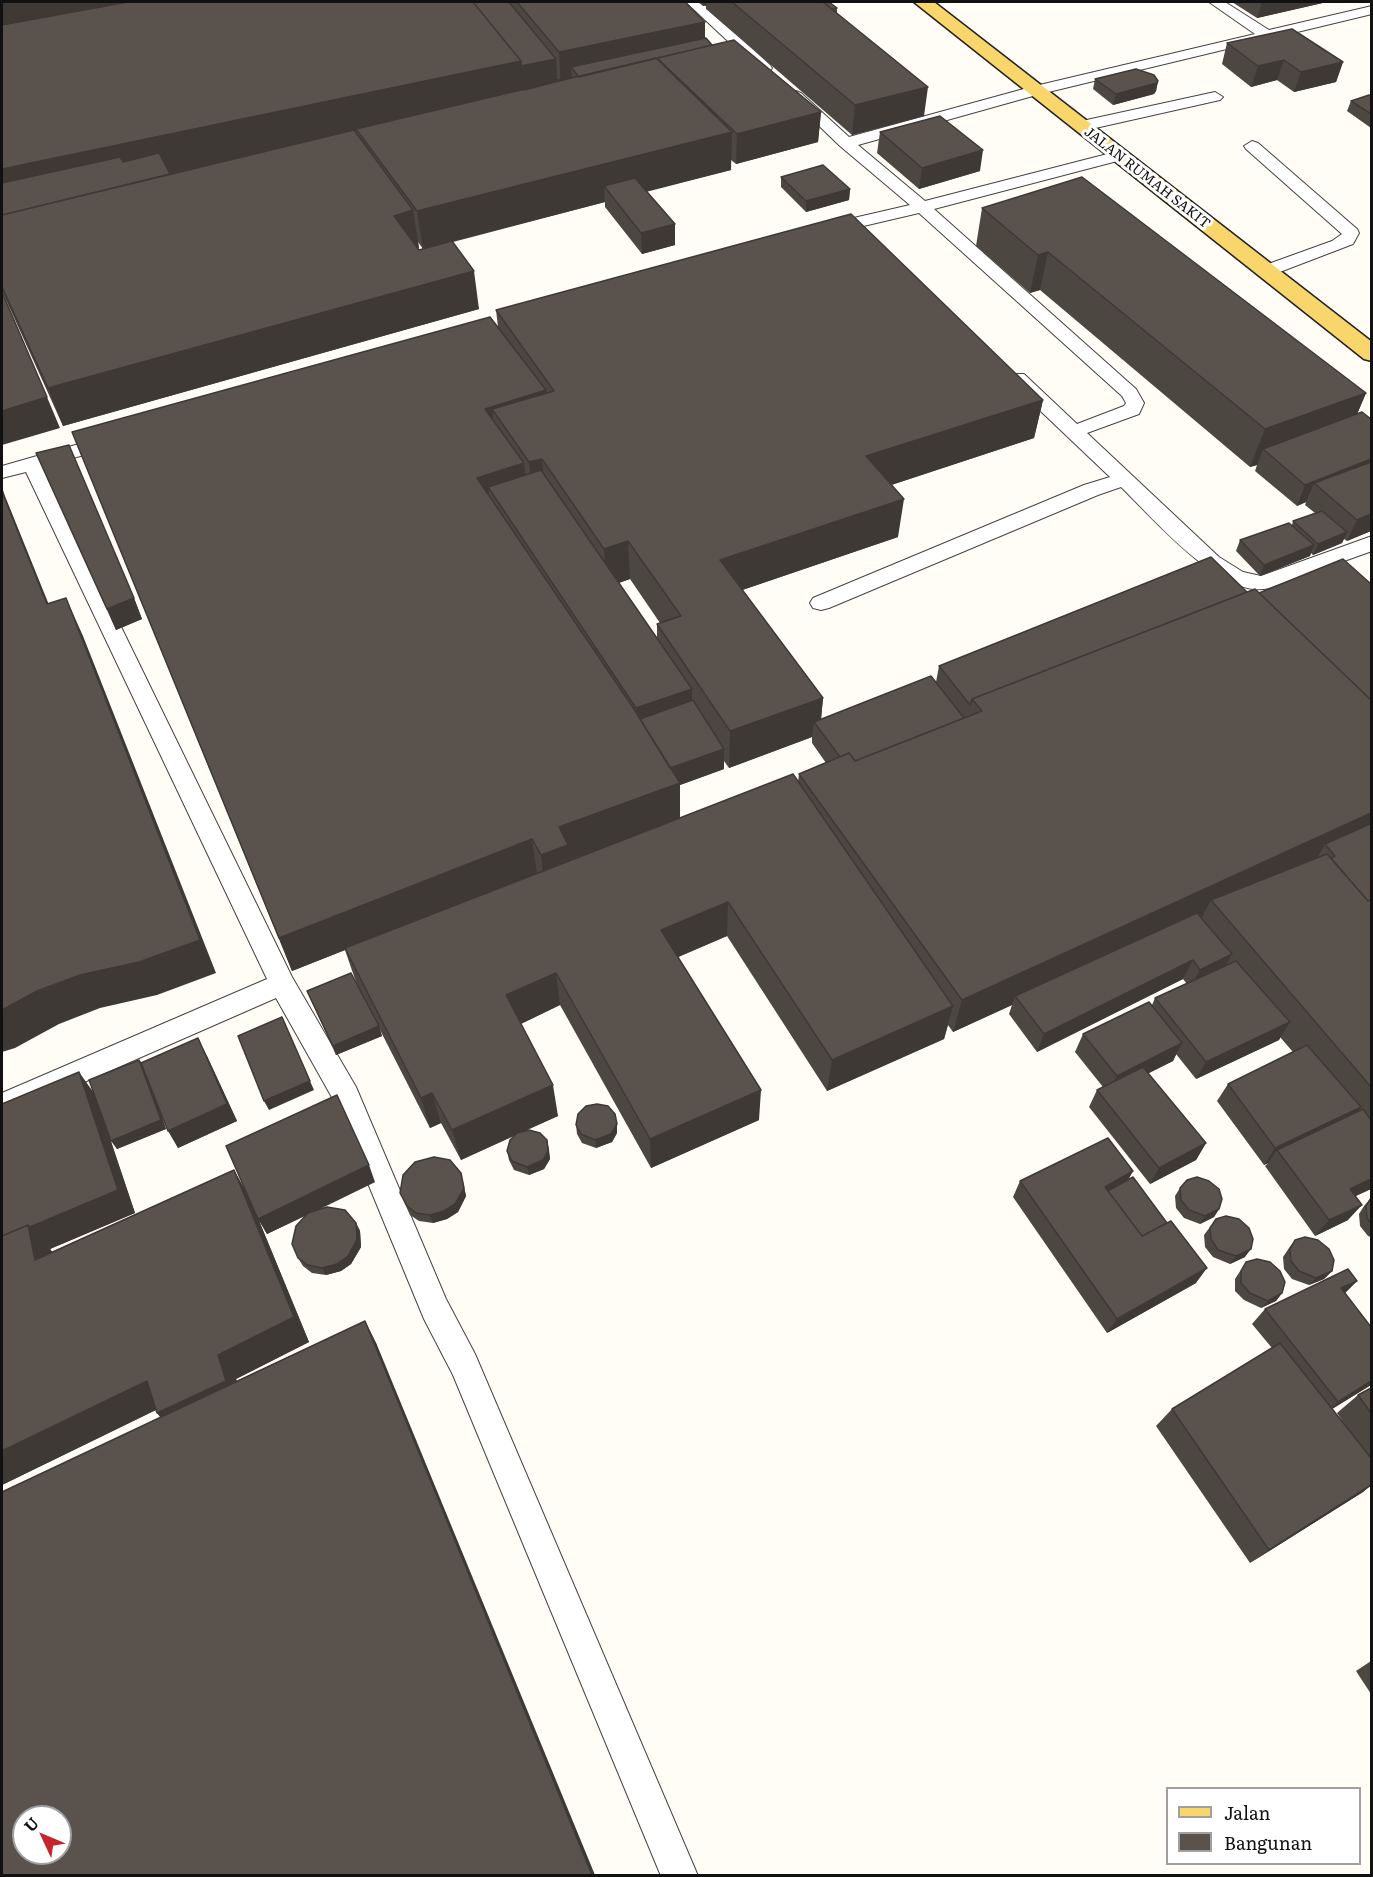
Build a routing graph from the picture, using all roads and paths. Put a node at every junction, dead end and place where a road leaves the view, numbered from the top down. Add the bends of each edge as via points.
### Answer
1 (693, 2) edge
2 (923, 2) edge
3 (1216, 2) edge
4 (1371, 10) edge
5 (1268, 36) junction
6 (1036, 90) junction
7 (1215, 97) dead end
8 (1082, 126) junction
9 (846, 143) junction
10 (1252, 146) dead end
11 (1119, 156) junction
12 (922, 207) junction
13 (850, 222) junction
14 (805, 236) edge
15 (868, 238) edge
16 (1266, 271) junction
17 (1371, 354) edge
18 (1006, 367) edge
19 (1075, 431) junction
20 (134, 433) edge
21 (32, 464) junction
22 (2, 472) edge
23 (1125, 479) junction
24 (1371, 543) edge
25 (821, 603) dead end
26 (282, 984) junction
27 (2, 1106) edge
28 (680, 1875) edge

1 - 9 lane
2 - 6 main road, JALAN RUMAH SAKIT
3 - 5 lane
4 - 5 lane
5 - 6 lane
6 - 8 main road, JALAN RUMAH SAKIT
6 - 9 lane
7 - 8 lane
8 - 11 main road, JALAN RUMAH SAKIT
9 - 12 lane
10 - 16 lane via 1351,233 1347,240
11 - 12 lane
11 - 16 main road, JALAN RUMAH SAKIT
12 - 13 lane
12 - 19 lane via 1129,393 1135,403 1132,410
13 - 14 lane
13 - 15 lane
16 - 17 main road, JALAN RUMAH SAKIT
18 - 19 lane
19 - 23 lane
20 - 21 lane
21 - 22 lane
21 - 26 lane
23 - 24 lane via 1212,562 1249,582 1262,583
23 - 25 lane
26 - 27 lane
26 - 28 lane via 346,1096

